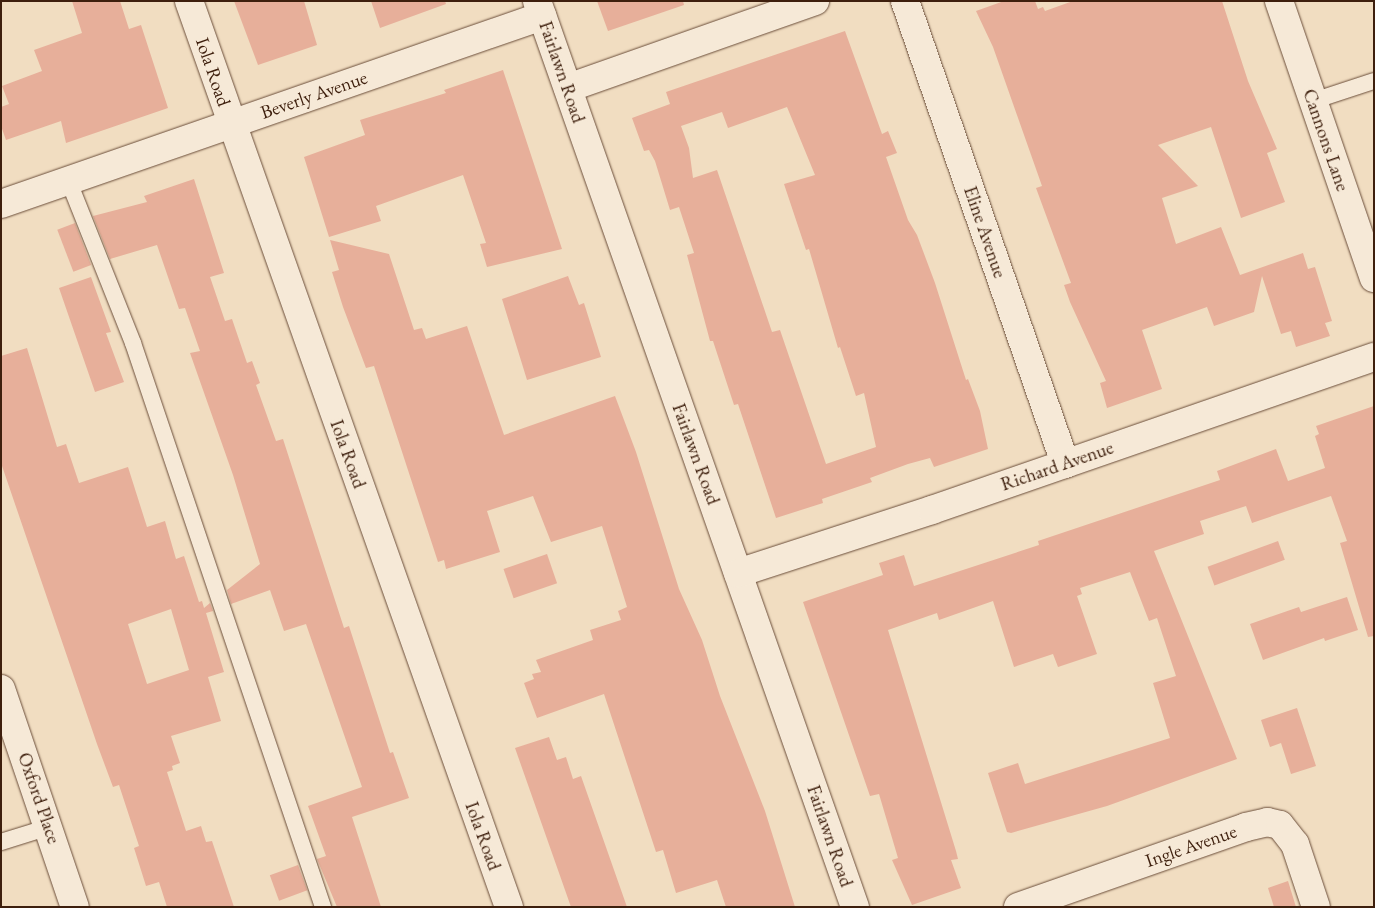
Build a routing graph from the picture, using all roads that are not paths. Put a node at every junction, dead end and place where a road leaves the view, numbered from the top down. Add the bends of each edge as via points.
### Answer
1 (189, 1) edge
2 (816, 1) edge
3 (905, 1) edge
4 (1279, 1) edge
5 (539, 8) edge
6 (1374, 81) edge
7 (568, 88) junction
8 (1313, 101) junction
9 (231, 123) junction
10 (69, 182) junction
11 (1, 204) edge
12 (1374, 278) edge
13 (1374, 357) edge
14 (1065, 464) junction
15 (738, 573) junction
16 (1, 689) edge
17 (49, 827) junction
18 (1, 842) edge
19 (75, 907) edge
20 (323, 907) edge
21 (509, 907) edge
22 (855, 907) edge
23 (1018, 907) edge
24 (1316, 907) edge

1 - 9 street, Iola Road
2 - 7 street
3 - 14 street, Eline Avenue
4 - 8 street, Cannons Lane
5 - 7 street, Fairlawn Road
5 - 9 street, Beverly Avenue
6 - 8 lane
7 - 15 street, Fairlawn Road
8 - 12 street, Cannons Lane
9 - 10 street, Beverly Avenue via 170,148
9 - 21 street, Iola Road
10 - 11 street, Beverly Avenue
10 - 20 lane via 139,362
13 - 14 street, Richard Avenue
14 - 15 street, Richard Avenue
15 - 22 street, Fairlawn Road
16 - 17 street, Oxford Place
17 - 18 lane
17 - 19 street, Oxford Place
23 - 24 street, Ingle Avenue via 1267,822 1280,825 1295,844

